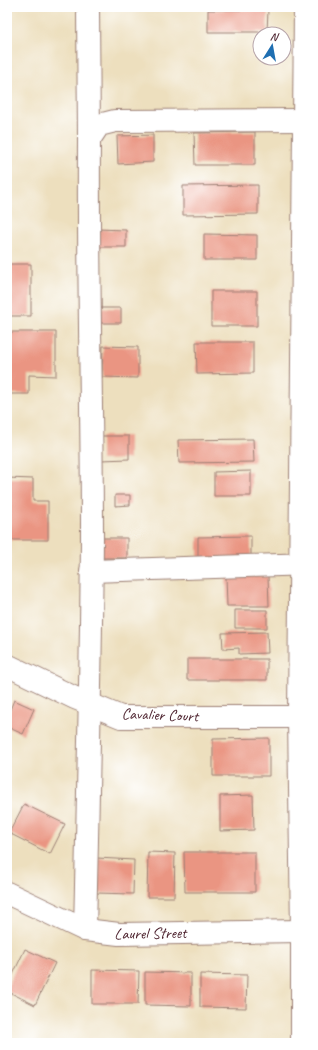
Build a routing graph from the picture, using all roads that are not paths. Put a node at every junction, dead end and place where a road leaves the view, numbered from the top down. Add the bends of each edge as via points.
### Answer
1 (88, 7) edge
2 (305, 7) edge
3 (308, 120) edge
4 (89, 140) junction
5 (306, 564) edge
6 (91, 571) junction
7 (7, 664) edge
8 (90, 704) junction
9 (299, 718) junction
10 (7, 893) edge
11 (85, 930) junction
12 (302, 931) junction
13 (302, 1043) edge

1 - 4 street
2 - 3 street
3 - 4 street via 115,121 99,125
3 - 5 street
4 - 6 street
5 - 6 street
5 - 9 street
6 - 8 street
7 - 8 street, Cavalier Court
8 - 9 street, Cavalier Court via 121,717
8 - 11 street
9 - 12 street
10 - 11 street, Laurel Street
11 - 12 street, Laurel Street via 120,934
12 - 13 street

